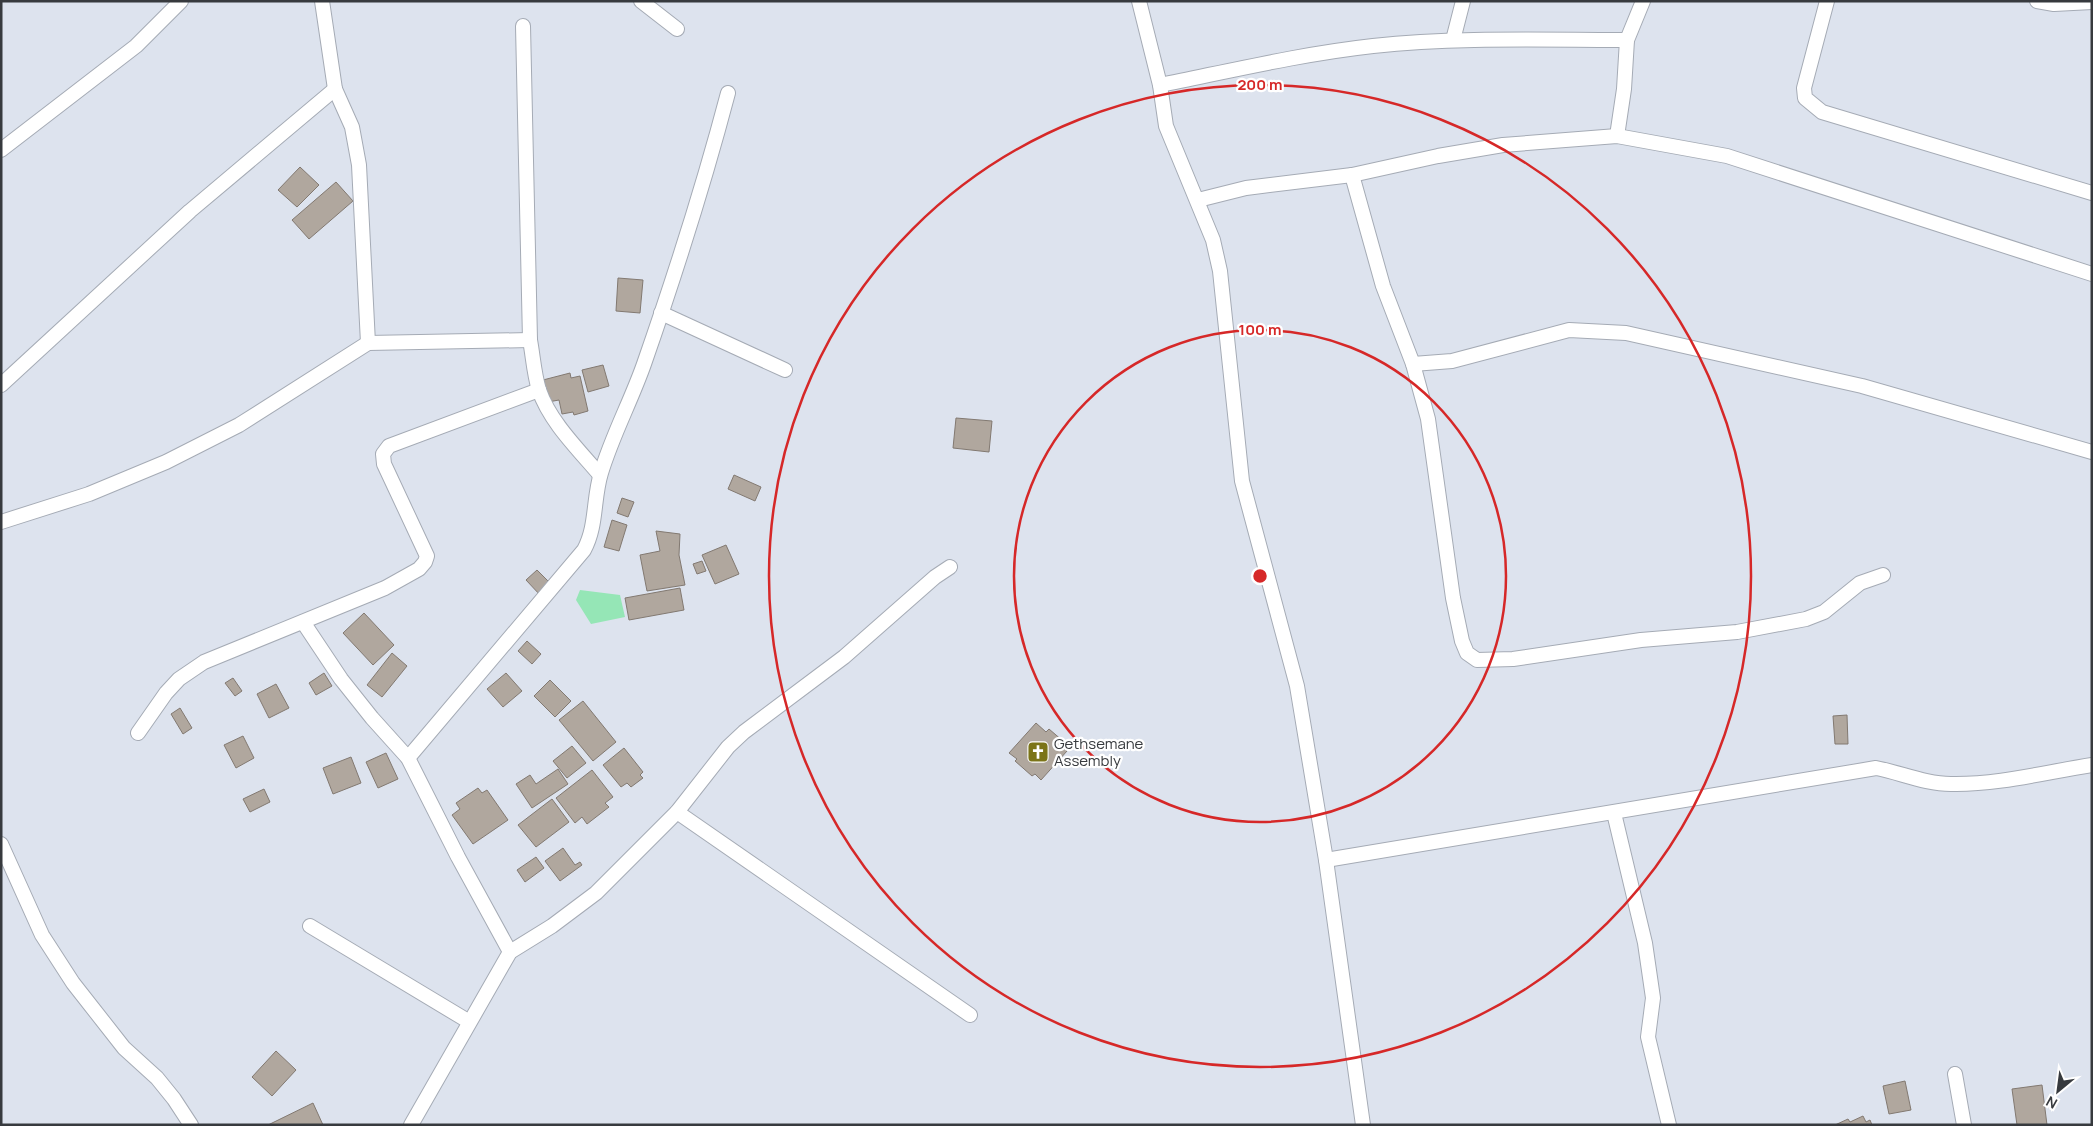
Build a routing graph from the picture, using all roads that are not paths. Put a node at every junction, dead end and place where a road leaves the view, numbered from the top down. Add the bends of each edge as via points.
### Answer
1 (181, 1) edge
2 (322, 1) edge
3 (641, 1) edge
4 (1139, 1) edge
5 (1463, 1) edge
6 (1643, 1) edge
7 (1828, 1) edge
8 (2037, 1) edge
9 (2092, 2) edge
10 (523, 26) dead end
11 (677, 29) dead end
12 (1453, 40) junction
13 (1627, 40) junction
14 (1160, 85) junction
15 (336, 89) junction
16 (728, 93) dead end
17 (1617, 136) junction
18 (1, 150) edge
19 (1352, 175) junction
20 (2092, 193) edge
21 (1198, 200) junction
22 (2092, 274) edge
23 (661, 313) junction
24 (530, 340) junction
25 (368, 344) junction
26 (1413, 364) junction
27 (785, 370) dead end
28 (1, 385) edge
29 (539, 390) junction
30 (2092, 452) edge
31 (600, 475) junction
32 (1, 522) edge
33 (950, 567) dead end
34 (1883, 575) dead end
35 (303, 622) junction
36 (138, 733) dead end
37 (408, 758) junction
38 (2092, 765) edge
39 (677, 812) junction
40 (1614, 813) junction
41 (1, 844) edge
42 (1326, 860) junction
43 (310, 926) dead end
44 (510, 952) junction
45 (970, 1015) dead end
46 (468, 1021) junction
47 (1955, 1074) dead end
48 (191, 1125) edge
49 (411, 1125) edge
50 (1363, 1125) edge
51 (1669, 1125) edge
52 (1964, 1125) edge

1 - 18 street via 136,46
2 - 15 street
3 - 11 street
4 - 14 street
5 - 12 street
6 - 13 street
7 - 20 street via 1804,88 1805,98 1822,112
8 - 9 street via 2054,4
10 - 24 street
12 - 13 street
12 - 14 street via 1372,46
13 - 17 street
14 - 21 street via 1166,126
15 - 25 street via 352,127 359,165
15 - 28 street via 190,211
16 - 23 street via 705,180
17 - 19 street via 1502,146
17 - 22 street via 1727,156
19 - 21 street via 1268,184
19 - 26 street via 1383,286
21 - 42 street via 1220,271 1242,481 1297,686
23 - 27 street
23 - 31 street
24 - 25 street
24 - 29 street
25 - 32 street via 239,425 166,462 89,494
26 - 30 street via 1452,361 1568,330 1626,333 1862,386
26 - 34 street via 1428,419 1462,642 1466,654 1477,660 1513,659 1641,640 1737,632 1806,618 1824,612 1860,583
29 - 31 street via 550,413
29 - 35 street via 389,446 383,454 384,464 427,556 425,562 419,569 385,588
31 - 37 street via 593,529 584,550
33 - 39 street via 935,576 844,657 744,732 728,747
35 - 36 street via 204,662 179,679
35 - 37 street via 346,685
37 - 44 street
38 - 40 street via 1984,782 1950,784 1876,768
39 - 44 street via 596,893
39 - 45 street
40 - 42 street
40 - 51 street via 1645,943 1654,998 1648,1037
41 - 48 street via 42,935 74,983 124,1048 157,1078
42 - 50 street
43 - 46 street
44 - 46 street
46 - 49 street
47 - 52 street

